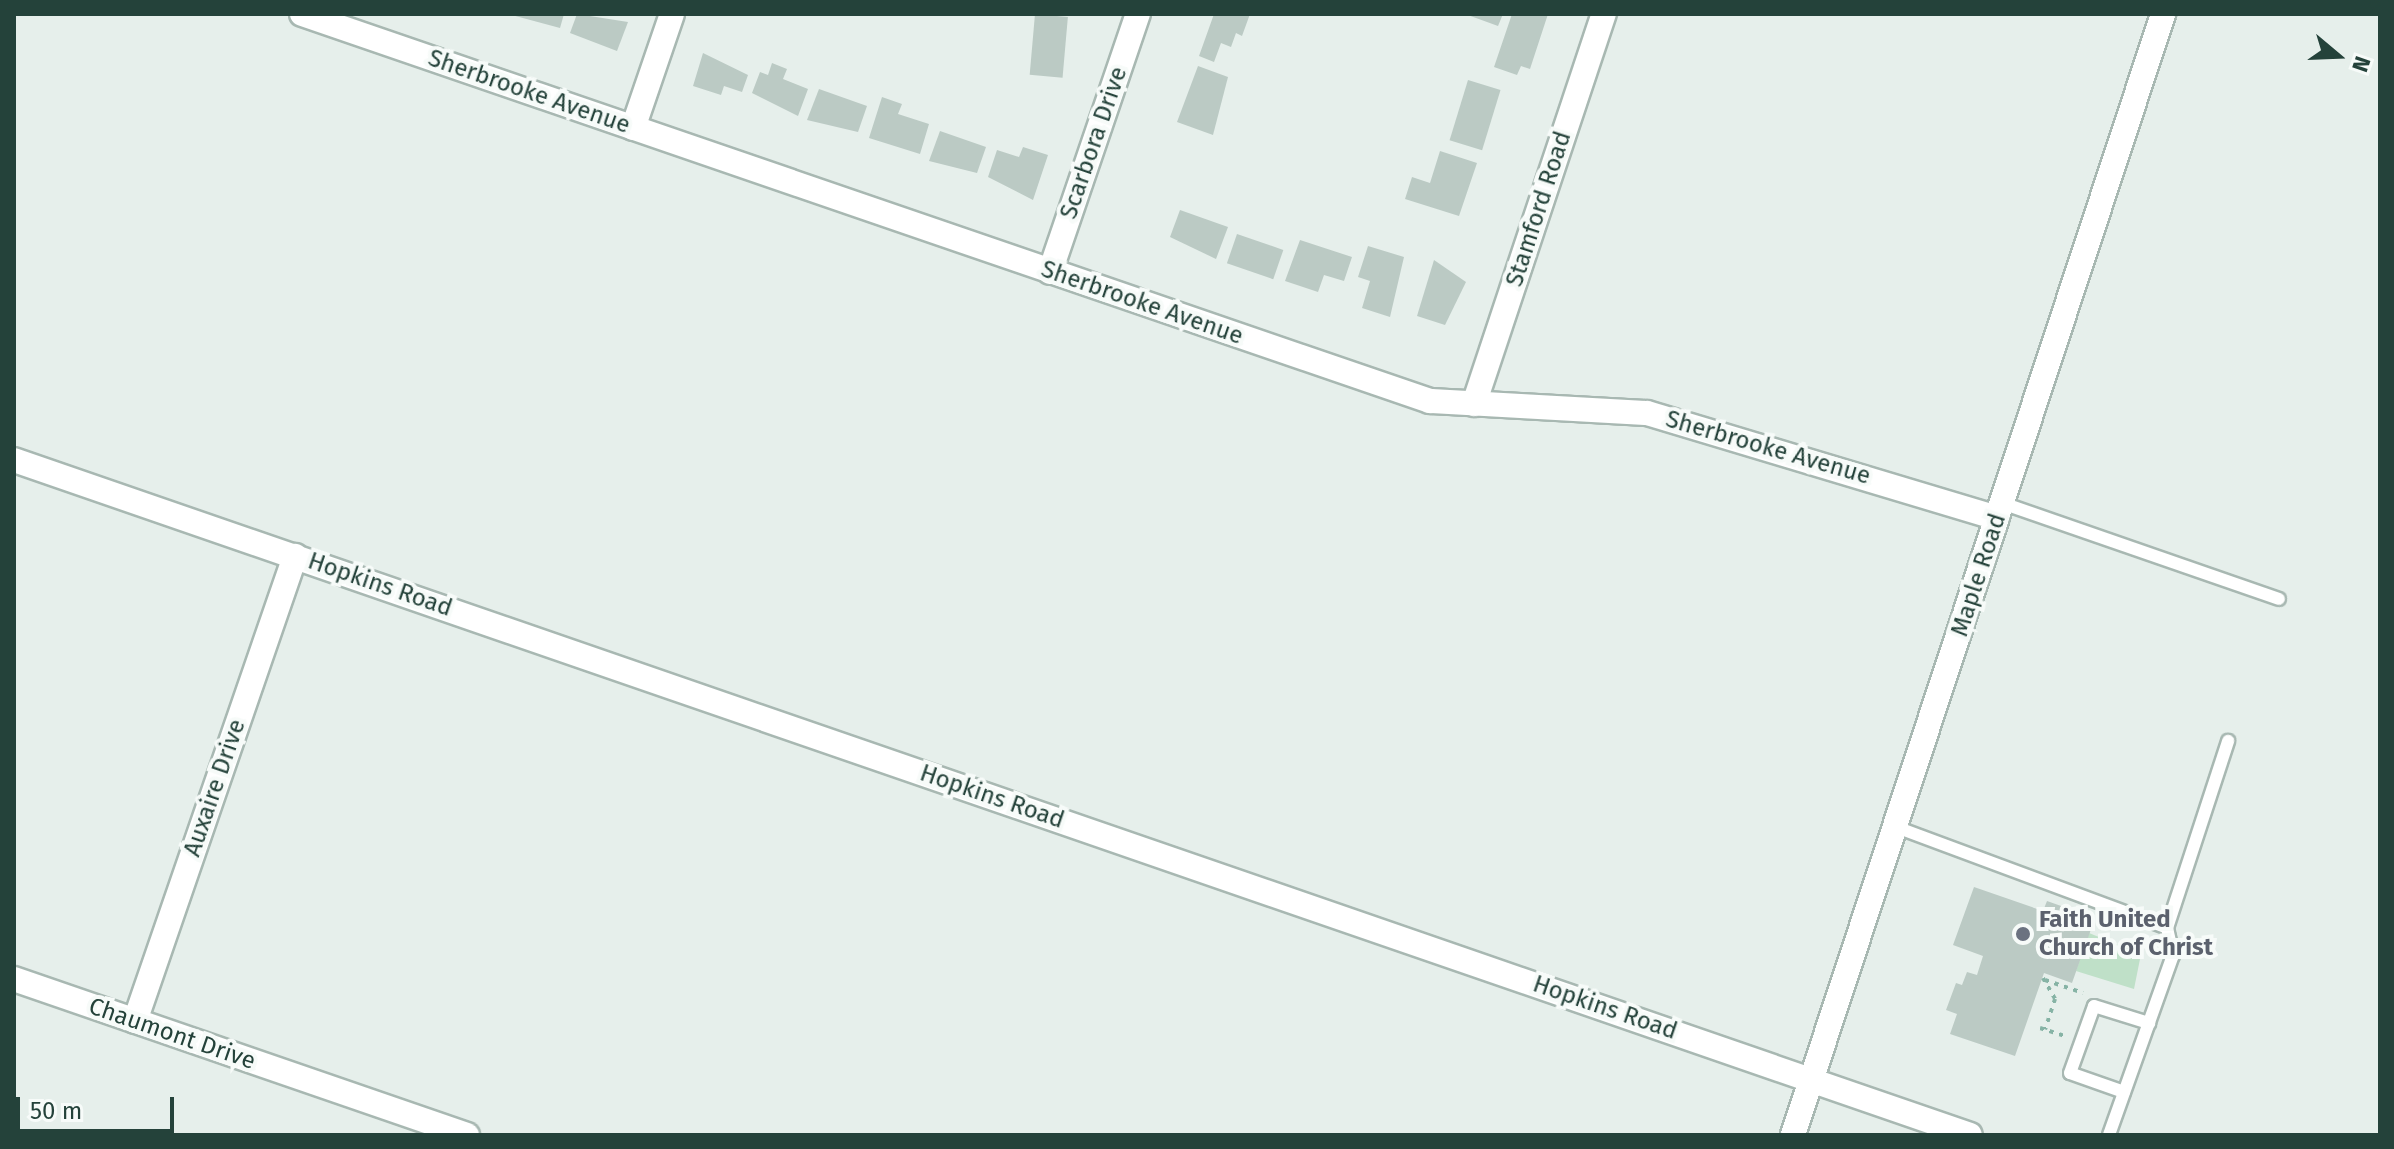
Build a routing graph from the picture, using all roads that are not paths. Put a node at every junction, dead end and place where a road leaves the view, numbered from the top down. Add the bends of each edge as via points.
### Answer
1 (302, 14) edge
2 (672, 14) edge
3 (1138, 14) edge
4 (1604, 14) edge
5 (2163, 14) edge
6 (633, 128) junction
7 (1050, 272) junction
8 (1474, 404) junction
9 (14, 460) edge
10 (2000, 511) junction
11 (295, 556) junction
12 (2279, 599) dead end
13 (2228, 741) dead end
14 (1896, 827) junction
15 (2167, 928) junction
16 (14, 979) edge
17 (135, 1021) junction
18 (2149, 1023) junction
19 (1813, 1079) junction
20 (2124, 1092) junction
21 (467, 1135) edge
22 (1793, 1135) edge
23 (1970, 1135) edge
24 (2109, 1135) edge

1 - 6 street, Sherbrooke Avenue
2 - 6 street
3 - 7 street, Scarbora Drive
4 - 8 street, Stamford Road
5 - 10 street, Maple Road
6 - 7 street, Sherbrooke Avenue
7 - 8 street, Sherbrooke Avenue via 1430,401
8 - 10 street, Sherbrooke Avenue via 1647,413
9 - 11 street, Hopkins Road
10 - 12 lane
10 - 14 street, Maple Road
11 - 17 street, Auxaire Drive
11 - 19 street, Hopkins Road
13 - 15 lane
14 - 15 lane
14 - 19 street, Maple Road
15 - 18 lane via 2173,955
16 - 17 street, Chaumont Drive
17 - 21 street, Chaumont Drive
18 - 20 lane
18 - 20 lane via 2094,1006 2081,1041 2070,1073
19 - 22 street, Maple Road
19 - 23 street, Hopkins Road
20 - 24 lane

